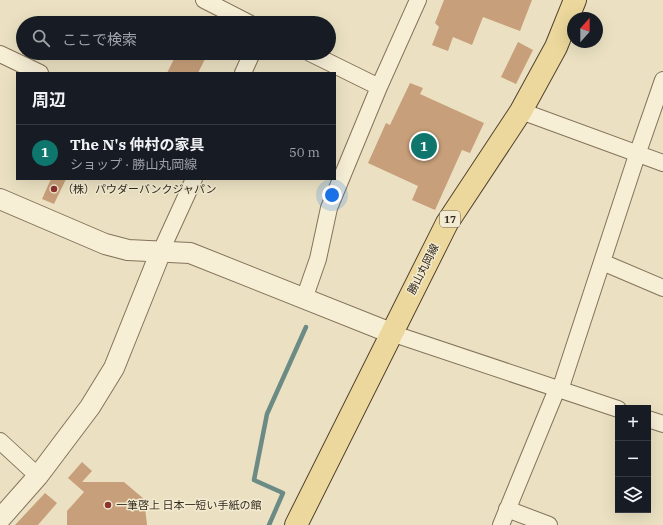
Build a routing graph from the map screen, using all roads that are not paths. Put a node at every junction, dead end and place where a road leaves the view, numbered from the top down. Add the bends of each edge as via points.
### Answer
1 (204, 0) edge
2 (418, 0) edge
3 (575, 0) edge
4 (235, 16) edge
5 (0, 54) edge
6 (248, 60) edge
7 (324, 60) edge
8 (38, 72) edge
9 (242, 72) edge
10 (663, 80) edge
11 (379, 87) junction
12 (521, 111) junction
13 (637, 155) junction
14 (663, 163) edge
15 (194, 180) edge
16 (0, 199) edge
17 (162, 251) junction
18 (602, 262) junction
19 (663, 288) edge
20 (304, 299) junction
21 (391, 333) junction
22 (558, 389) junction
23 (615, 408) edge
24 (651, 421) edge
25 (663, 424) edge
26 (0, 441) edge
27 (38, 476) junction
28 (507, 509) junction
29 (0, 519) edge
30 (296, 525) edge
31 (501, 525) edge
32 (549, 525) edge

1 - 4 street
2 - 11 street
3 - 12 main road, 勝山丸岡線 / 17 via 556,47
5 - 8 street
6 - 9 street
7 - 11 street
10 - 13 street
11 - 20 street via 329,208 318,259
12 - 13 street
12 - 21 main road, 勝山丸岡線 / 17 via 447,223
13 - 14 street
13 - 18 street
15 - 17 street
16 - 17 street via 105,244 128,250
17 - 20 street via 190,253
17 - 27 street via 114,368 90,407
18 - 19 street
18 - 22 street
20 - 21 street
21 - 22 street
21 - 30 main road, 勝山丸岡線 / 17
22 - 23 street
22 - 28 street
24 - 25 street
26 - 27 street
27 - 29 street
28 - 31 street
28 - 32 street

